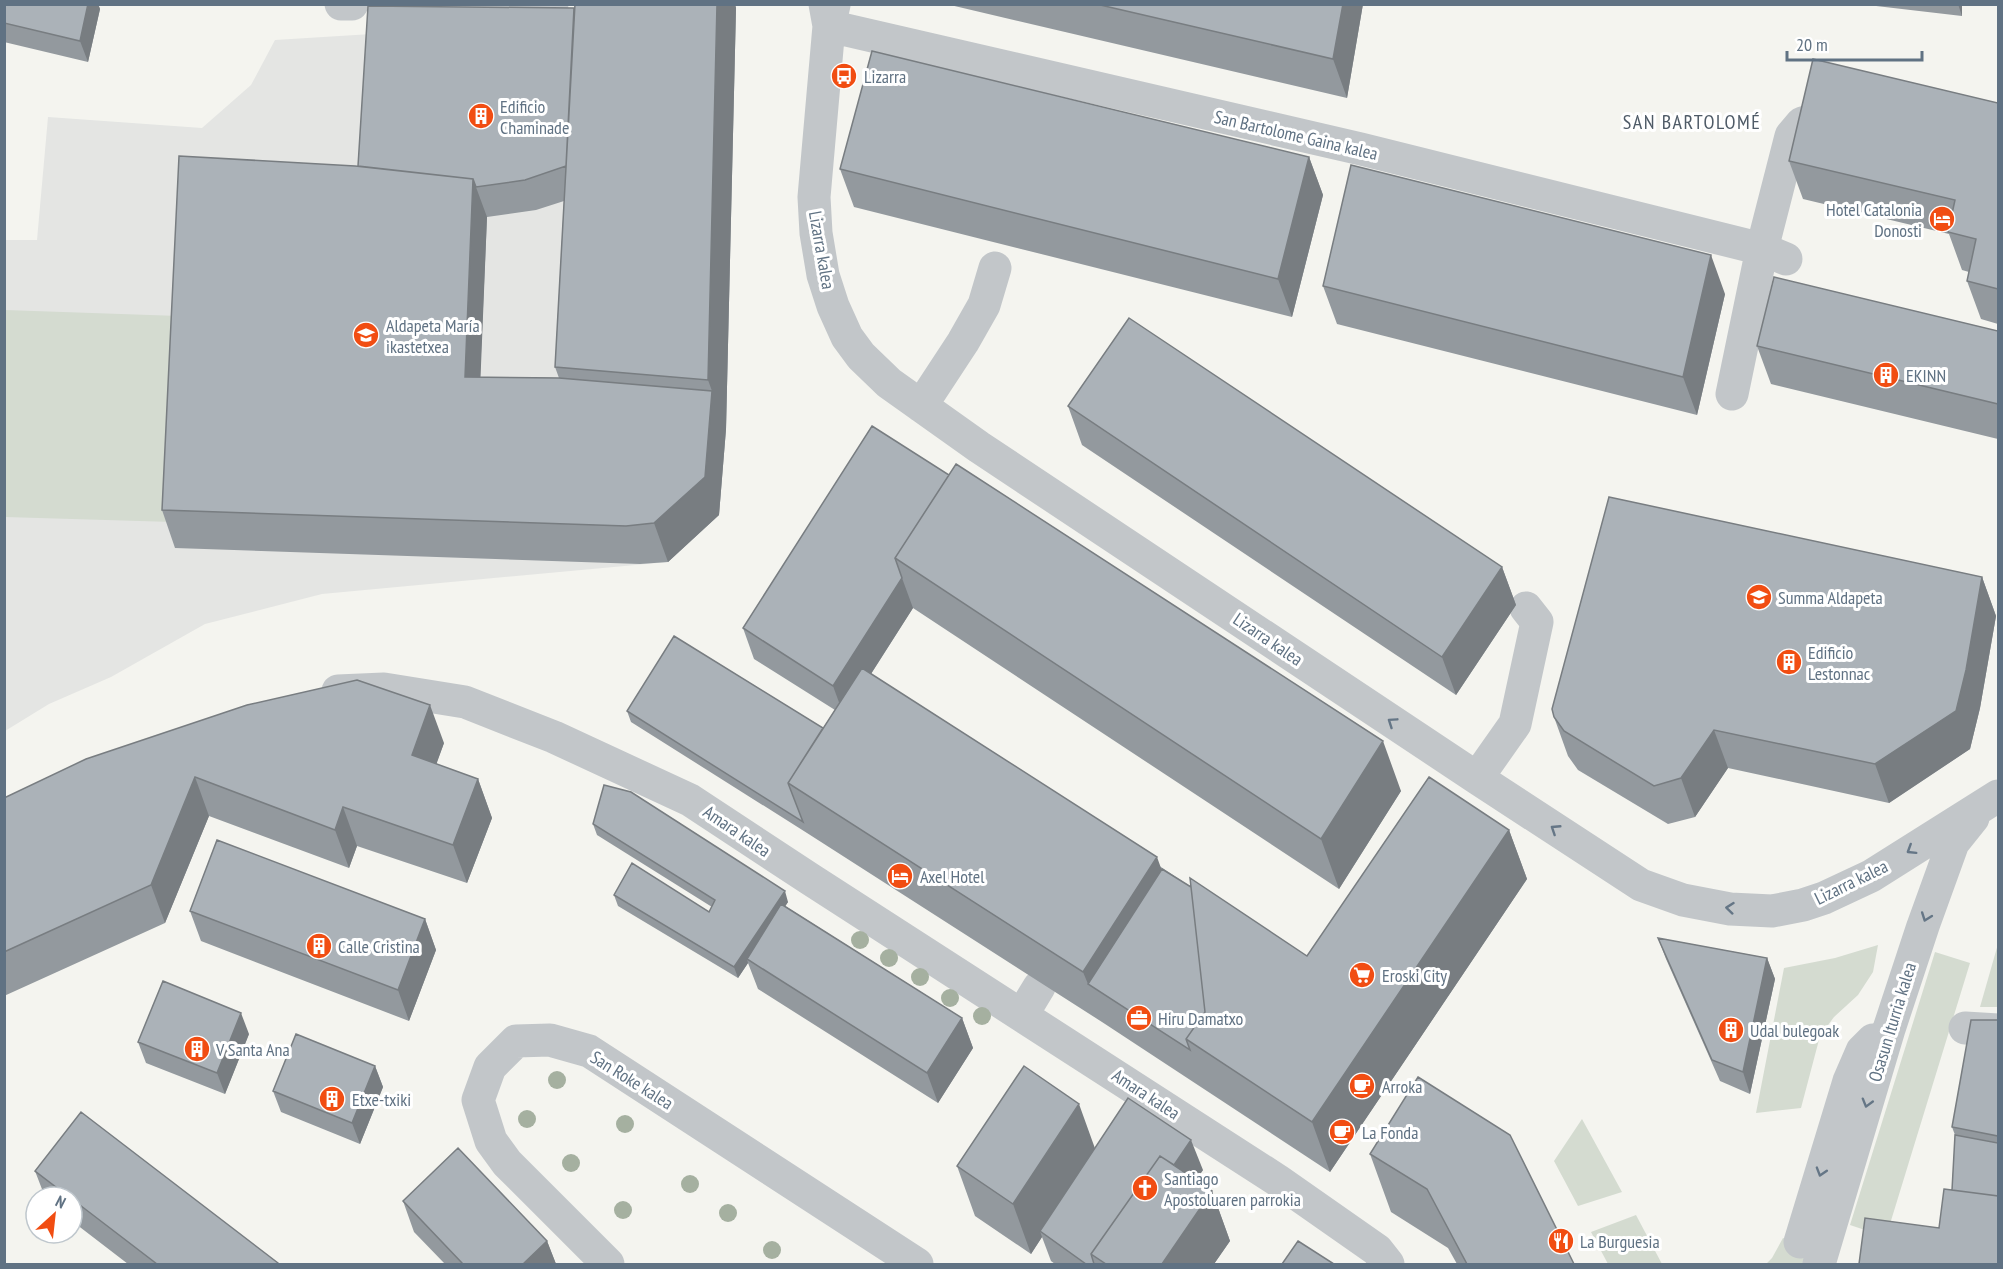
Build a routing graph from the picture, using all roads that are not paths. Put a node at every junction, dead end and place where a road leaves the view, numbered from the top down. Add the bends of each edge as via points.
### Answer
1 (341, 4) edge
2 (352, 4) edge
3 (405, 4) edge
4 (552, 4) edge
5 (829, 12) edge
6 (1816, 119) edge
7 (1774, 254) junction
8 (995, 268) dead end
9 (1732, 394) dead end
10 (921, 406) junction
11 (1526, 608) dead end
12 (308, 698) edge
13 (1477, 778) junction
14 (1997, 796) edge
15 (1039, 987) edge
16 (1022, 1015) junction
17 (1965, 1028) dead end
18 (1998, 1029) edge
19 (1810, 1253) edge
20 (608, 1264) edge
21 (917, 1264) edge
22 (1388, 1264) edge

1 - 2 street
3 - 4 street
5 - 7 street, San Bartolome Gaina kalea
5 - 10 street, Lizarra kalea via 814,197 823,275 832,306 861,356
6 - 7 street via 1802,123 1791,136
7 - 9 street
8 - 10 street via 984,306
13 -> 10 street, Lizarra kalea
11 - 13 street via 1537,622 1515,724
12 - 16 street, Amara kalea via 330,691 384,689 465,702 595,755 690,800
14 -> 13 street, Lizarra kalea via 1871,876 1824,898 1772,911 1730,909 1683,900 1641,885
14 -> 19 street, Osasun Iturria kalea via 1953,843
15 - 16 street
16 - 22 street, Amara kalea via 1287,1186 1377,1250
17 - 18 street
20 - 21 street, San Roke kalea via 507,1163 491,1141 478,1100 490,1067 516,1041 550,1040 589,1051

